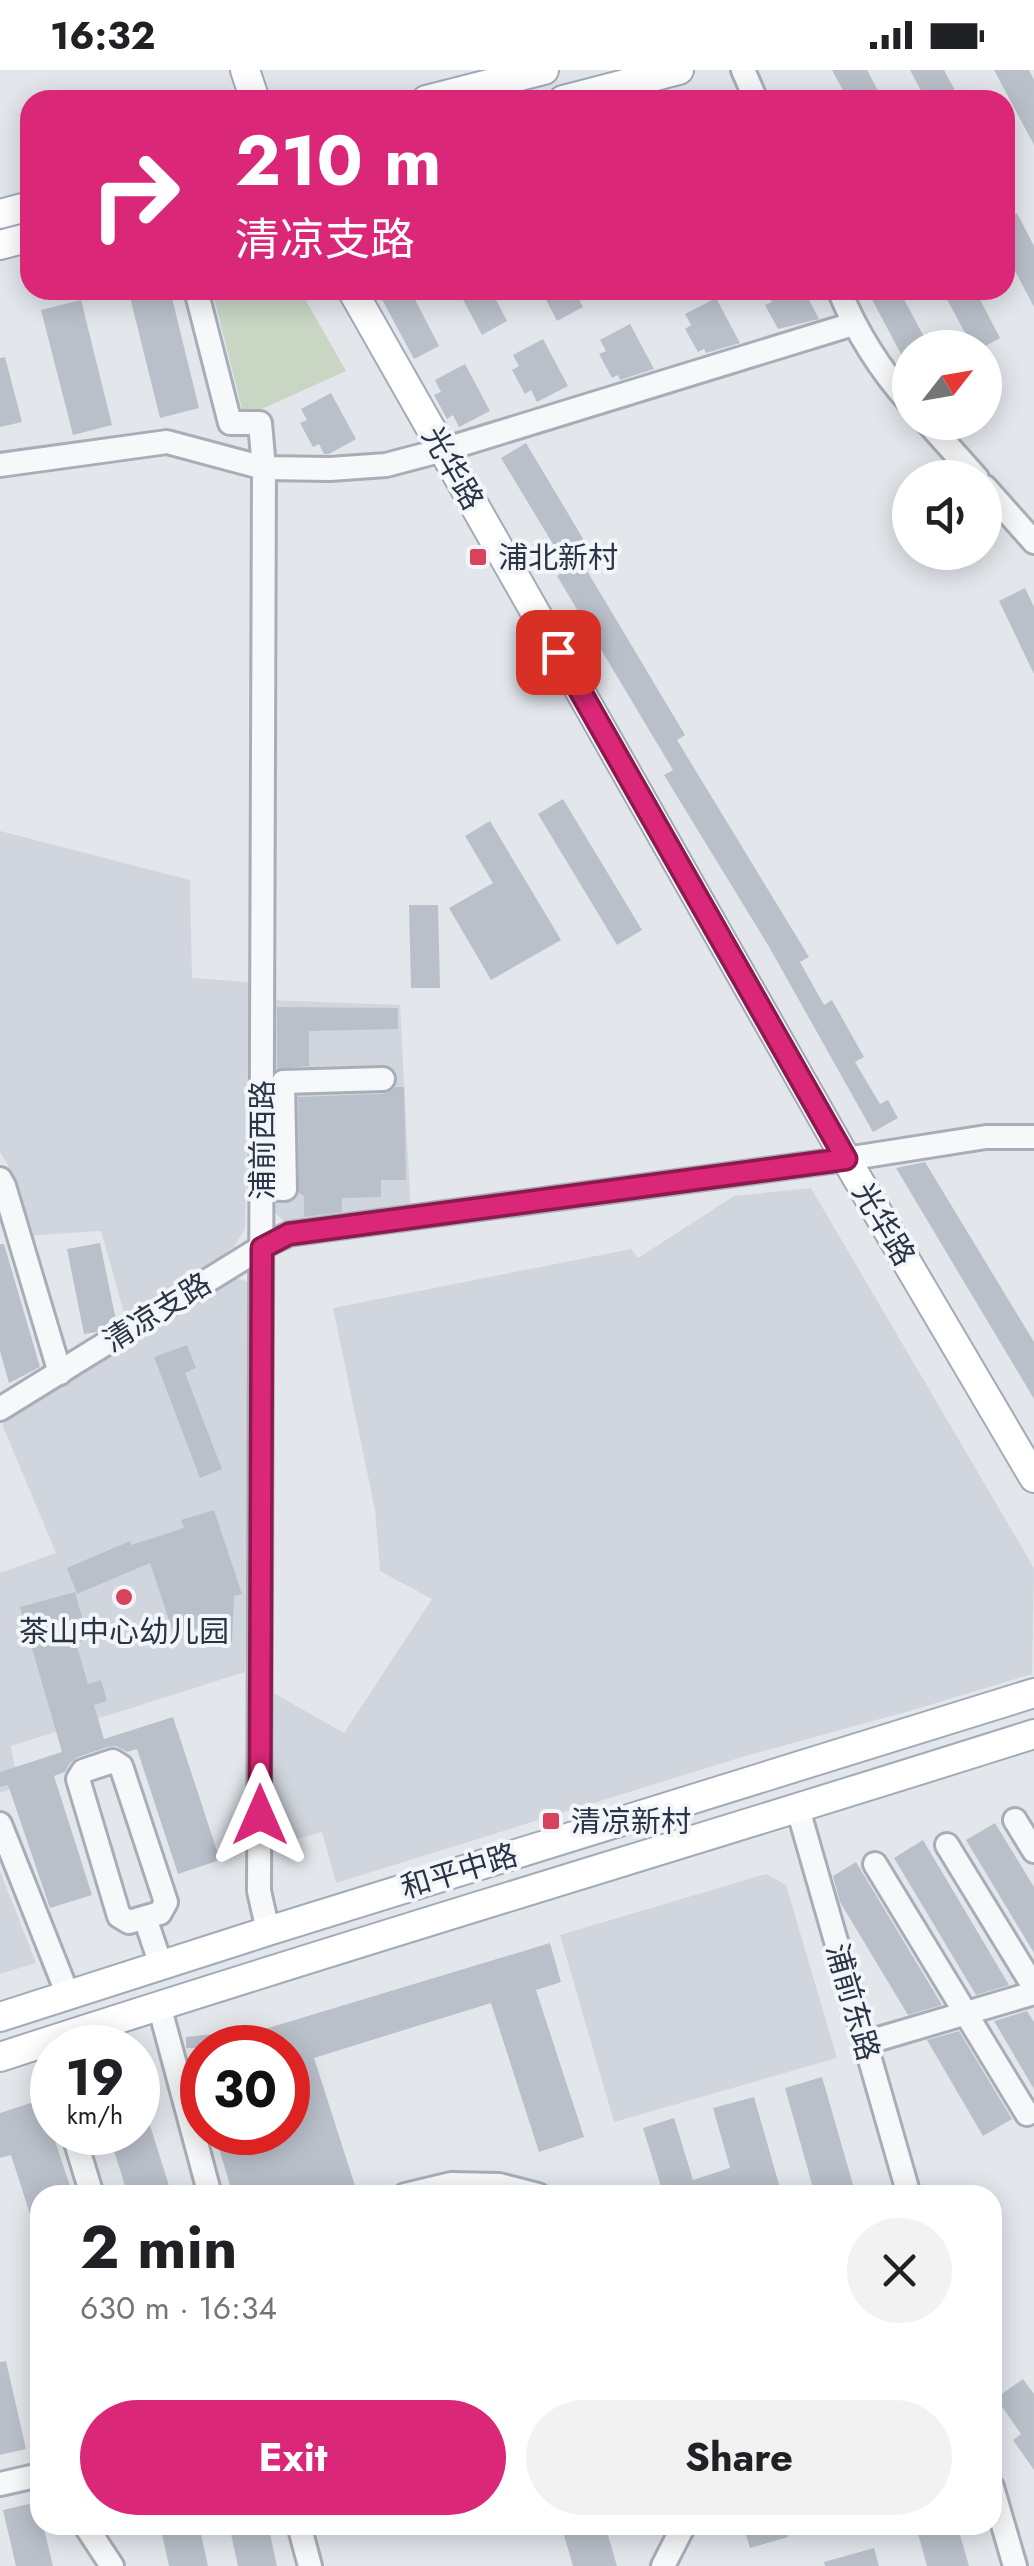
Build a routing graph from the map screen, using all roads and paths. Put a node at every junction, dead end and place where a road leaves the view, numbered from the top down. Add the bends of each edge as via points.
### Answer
1 (544, 70) edge
2 (679, 70) edge
3 (465, 90) edge
4 (602, 90) edge
5 (199, 300) edge
6 (358, 300) edge
7 (843, 300) edge
8 (854, 324) junction
9 (892, 380) edge
10 (943, 440) edge
11 (443, 450) junction
12 (961, 460) edge
13 (0, 465) edge
14 (264, 468) junction
15 (1002, 506) edge
16 (1034, 542) edge
17 (382, 1080) dead end
18 (1034, 1136) edge
19 (846, 1159) junction
20 (0, 1180) edge
21 (262, 1188) junction
22 (262, 1248) junction
23 (60, 1373) junction
24 (0, 1409) edge
25 (1034, 1478) edge
26 (1034, 1693) edge
27 (1034, 1734) edge
28 (798, 1809) junction
29 (1015, 1820) dead end
30 (0, 1824) edge
31 (947, 1844) dead end
32 (1034, 1852) edge
33 (876, 1864) dead end
34 (144, 1918) junction
35 (268, 1931) junction
36 (161, 1965) junction
37 (1034, 1990) edge
38 (68, 1995) junction
39 (159, 2006) junction
40 (966, 2013) junction
41 (0, 2018) edge
42 (865, 2042) junction
43 (0, 2057) edge
44 (1027, 2114) dead end
45 (80, 2155) edge
46 (89, 2185) edge
47 (207, 2185) edge
48 (447, 2185) edge
49 (499, 2185) edge
50 (905, 2185) edge
51 (30, 2477) edge
52 (0, 2484) edge
53 (1002, 2521) edge
54 (92, 2535) edge
55 (302, 2535) edge
56 (679, 2535) edge
57 (112, 2566) edge
58 (310, 2566) edge
59 (663, 2566) edge
60 (1015, 2566) edge

1 - 3 main road
2 - 4 main road
5 - 14 street, 浦前西路 via 230,423 260,423
6 - 11 main road, 光华路
7 - 8 street
8 - 9 street
8 - 11 street
10 - 12 street
11 - 14 street via 386,465
11 - 19 main road, 光华路
13 - 14 street via 167,442
14 - 21 street, 浦前西路
15 - 16 street
17 - 21 street via 282,1082 285,1189
18 - 19 street, 清凉支路
19 - 22 street, 清凉支路 via 289,1234
19 - 25 main road, 光华路
20 - 23 street
21 - 22 street, 浦前西路
22 - 23 street, 清凉支路
22 - 35 street, 浦前西路 via 259,1891
23 - 24 street, 清凉支路
26 - 35 main road, 和平中路
27 - 28 main road, 和平中路
28 - 39 main road, 和平中路
28 - 42 street, 浦前东路
29 - 32 street
30 - 38 street
31 - 37 street
33 - 40 street
34 - 34 street via 160,1913 166,1902 121,1766 113,1761 82,1770 78,1779 119,1916 130,1922
34 - 36 street
35 - 36 main road, 和平中路
36 - 38 main road, 和平中路
37 - 40 street
38 - 41 main road, 和平中路
39 - 43 main road, 和平中路
39 - 47 street
40 - 42 street
40 - 44 street
42 - 50 street, 浦前东路
45 - 46 street
48 - 49 street
51 - 52 street
53 - 60 street
54 - 57 street
55 - 58 street
56 - 59 street

